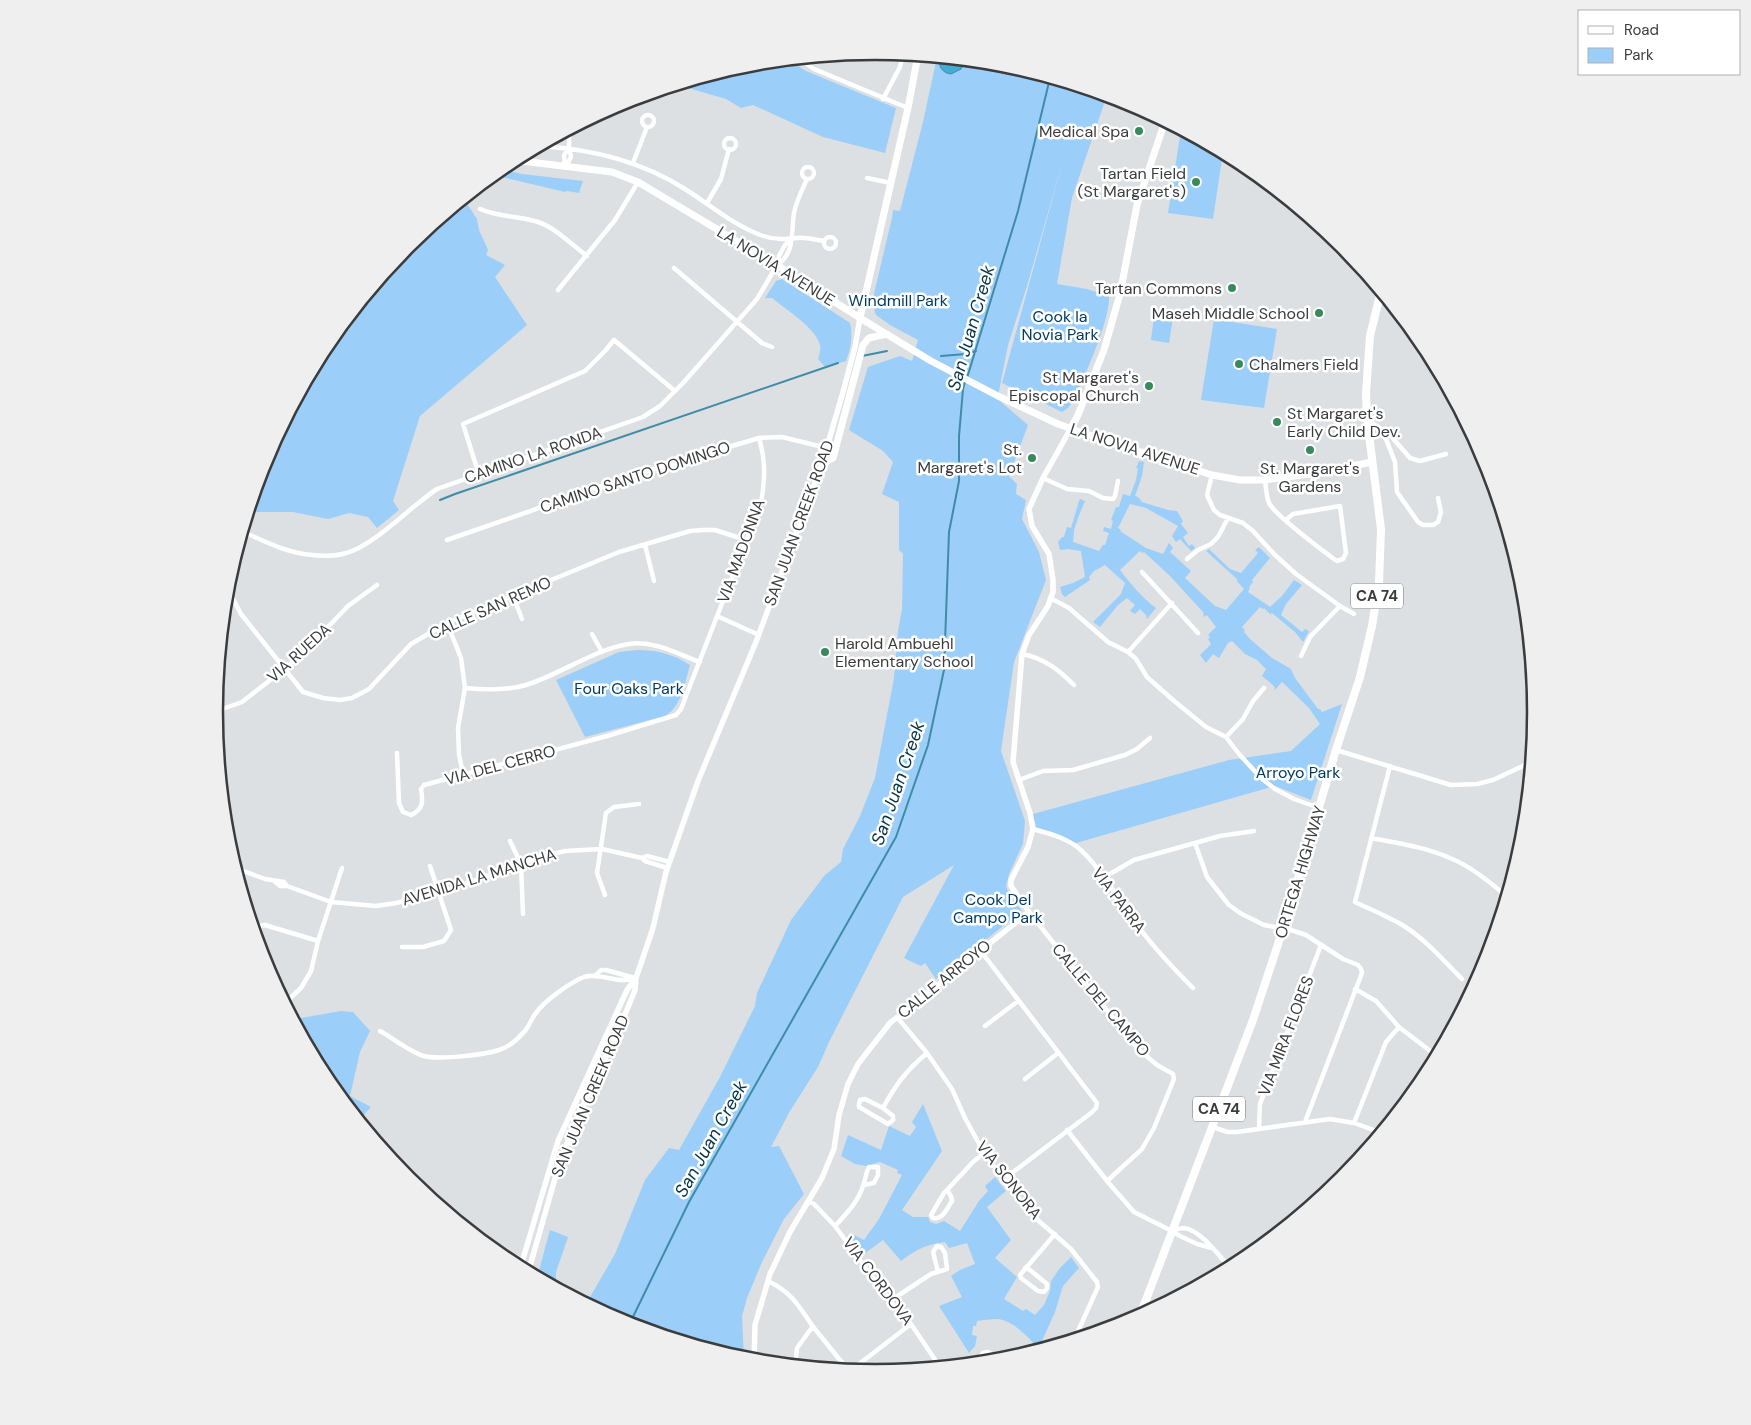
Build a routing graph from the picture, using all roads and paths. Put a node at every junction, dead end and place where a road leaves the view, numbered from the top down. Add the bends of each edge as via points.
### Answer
1 (902, 61) edge
2 (917, 61) edge
3 (807, 64) edge
4 (883, 99) junction
5 (908, 108) junction
6 (646, 127) dead end
7 (1163, 127) edge
8 (569, 136) edge
9 (550, 147) edge
10 (569, 148) junction
11 (728, 149) dead end
12 (526, 162) edge
13 (633, 163) junction
14 (566, 166) junction
15 (867, 178) dead end
16 (807, 179) dead end
17 (638, 182) junction
18 (891, 184) junction
19 (707, 203) junction
20 (480, 209) dead end
21 (790, 240) junction
22 (824, 242) dead end
23 (587, 256) junction
24 (777, 265) junction
25 (674, 268) dead end
26 (558, 290) dead end
27 (1379, 298) edge
28 (860, 318) junction
29 (736, 322) junction
30 (887, 334) junction
31 (772, 347) dead end
32 (675, 391) junction
33 (1367, 419) junction
34 (1071, 428) junction
35 (1382, 429) junction
36 (759, 438) junction
37 (827, 448) junction
38 (1446, 454) dead end
39 (1372, 462) junction
40 (822, 464) junction
41 (1212, 474) junction
42 (480, 475) junction
43 (1043, 478) junction
44 (1265, 480) junction
45 (1118, 482) dead end
46 (1438, 498) dead end
47 (1228, 518) junction
48 (1286, 520) junction
49 (248, 534) edge
50 (447, 540) dead end
51 (746, 540) junction
52 (645, 545) junction
53 (1187, 559) dead end
54 (1142, 572) dead end
55 (654, 581) dead end
56 (377, 585) dead end
57 (513, 596) junction
58 (1050, 598) junction
59 (234, 599) edge
60 (1172, 603) junction
61 (1340, 606) junction
62 (1354, 614) dead end
63 (717, 616) junction
64 (522, 619) dead end
65 (447, 623) junction
66 (1198, 632) dead end
67 (592, 634) dead end
68 (759, 634) junction
69 (602, 652) junction
70 (1128, 652) junction
71 (1022, 654) junction
72 (1301, 656) dead end
73 (700, 662) junction
74 (284, 669) junction
75 (1074, 685) dead end
76 (465, 688) junction
77 (1264, 688) dead end
78 (223, 709) edge
79 (676, 715) joint
80 (1226, 737) junction
81 (1150, 738) dead end
82 (1336, 750) junction
83 (397, 753) dead end
84 (1526, 764) edge
85 (1390, 766) junction
86 (463, 774) junction
87 (1019, 780) junction
88 (639, 804) dead end
89 (1319, 808) junction
90 (1033, 829) junction
91 (1254, 831) dead end
92 (1371, 838) junction
93 (510, 841) dead end
94 (1195, 843) junction
95 (602, 849) junction
96 (521, 864) junction
97 (668, 865) junction
98 (430, 866) dead end
99 (342, 868) dead end
100 (243, 871) edge
101 (1103, 878) junction
102 (439, 893) junction
103 (1502, 893) edge
104 (605, 895) dead end
105 (331, 902) junction
106 (1029, 912) junction
107 (523, 914) dead end
108 (260, 926) edge
109 (1283, 929) junction
110 (318, 941) junction
111 (1321, 945) junction
112 (402, 947) dead end
113 (980, 950) junction
114 (594, 976) junction
115 (636, 978) junction
116 (1462, 979) dead end
117 (1193, 988) dead end
118 (1355, 989) junction
119 (289, 999) edge
120 (1018, 1001) junction
121 (897, 1017) junction
122 (985, 1026) dead end
123 (1399, 1028) junction
124 (380, 1031) dead end
125 (927, 1052) junction
126 (1058, 1053) junction
127 (1432, 1053) edge
128 (1025, 1079) dead end
129 (883, 1108) junction
130 (1305, 1122) junction
131 (1354, 1123) junction
132 (1212, 1127) junction
133 (1259, 1129) junction
134 (1067, 1130) junction
135 (1376, 1131) edge
136 (984, 1153) junction
137 (1004, 1178) junction
138 (1107, 1181) junction
139 (864, 1185) junction
140 (947, 1190) junction
141 (808, 1202) junction
142 (835, 1226) junction
143 (1172, 1230) junction
144 (1055, 1234) junction
145 (1201, 1237) junction
146 (1197, 1244) junction
147 (1212, 1248) junction
148 (522, 1261) edge
149 (1226, 1263) edge
150 (530, 1266) edge
151 (1025, 1268) junction
152 (938, 1272) junction
153 (768, 1281) junction
154 (890, 1301) junction
155 (1143, 1307) edge
156 (911, 1324) junction
157 (813, 1326) junction
158 (1077, 1332) edge
159 (754, 1353) edge
160 (795, 1360) edge
161 (937, 1362) edge
162 (844, 1364) edge
163 (857, 1365) edge

1 - 4 street
2 - 5 main road, SAN JUAN CREEK ROAD
3 - 4 street
4 - 5 street
5 - 18 main road, SAN JUAN CREEK ROAD
6 - 13 street
7 - 34 main road via 1137,205 1120,294 1104,350
8 - 10 street
9 - 10 street
10 - 13 street
10 - 14 street via 564,155
11 - 19 street via 721,179
12 - 14 main road, LA NOVIA AVENUE
13 - 19 street
14 - 17 main road, LA NOVIA AVENUE via 612,172
15 - 18 street
16 - 21 street, CAMINO LA RONDA via 794,212
17 - 23 street via 622,210
17 - 24 main road, LA NOVIA AVENUE
18 - 28 main road, SAN JUAN CREEK ROAD
19 - 21 street via 750,230
20 - 23 street via 538,222
21 - 22 street
21 - 24 street, CAMINO LA RONDA via 786,259
23 - 26 street
24 - 28 main road, LA NOVIA AVENUE
24 - 29 street, CAMINO LA RONDA via 757,299
25 - 29 street
27 - 33 main road, ORTEGA HIGHWAY / CA 74 via 1370,336
28 - 30 main road, LA NOVIA AVENUE
28 - 37 street, SAN JUAN CREEK ROAD via 844,392
29 - 31 street
29 - 32 street, CAMINO LA RONDA
30 - 34 main road, LA NOVIA AVENUE via 988,391
30 - 40 main road via 869,338 863,346 833,458
32 - 42 street, CAMINO LA RONDA via 660,406 643,416
32 - 42 street via 614,340 585,371 463,424
33 - 35 street
33 - 39 main road, ORTEGA HIGHWAY / CA 74
34 - 41 main road, LA NOVIA AVENUE
34 - 43 street
35 - 38 street via 1410,458 1420,461
35 - 46 street via 1395,462 1398,492 1418,522 1423,525 1438,522 1441,512
36 - 37 street, CAMINO SANTO DOMINGO via 782,437
36 - 50 street, CAMINO SANTO DOMINGO via 631,476
36 - 51 street, VIA MADONNA via 765,478 761,503
37 - 40 street, SAN JUAN CREEK ROAD
39 - 44 main road, LA NOVIA AVENUE
39 - 82 main road, ORTEGA HIGHWAY / CA 74 via 1381,529 1379,583 1360,676
40 - 68 street, SAN JUAN CREEK ROAD
41 - 44 main road, LA NOVIA AVENUE via 1240,480
41 - 47 street via 1207,495 1220,515
42 - 49 street, CAMINO LA RONDA via 436,490 376,536 346,553 328,556 303,554
43 - 45 street via 1067,489 1089,491 1109,499 1115,496
43 - 58 street via 1029,509 1032,526 1051,561 1053,592
44 - 48 street via 1270,503
47 - 53 street via 1218,537
47 - 61 street via 1243,523 1284,564
48 - 48 street via 1293,514 1340,506 1346,552 1343,559 1337,561
51 - 52 street, CALLE SAN REMO via 715,530 703,530
51 - 63 street, VIA MADONNA
52 - 55 street
52 - 57 street, CALLE SAN REMO via 619,552
54 - 60 street
56 - 74 street, VIA RUEDA via 348,606
57 - 64 street
57 - 65 street, CALLE SAN REMO
58 - 70 street via 1069,608 1108,642
58 - 71 street
59 - 74 street, CALLE SAN REMO
60 - 66 street
60 - 70 street
61 - 62 street
61 - 72 street via 1310,637
63 - 68 street
63 - 73 street, VIA MADONNA
65 - 74 street, CALLE SAN REMO via 411,644 369,689 352,698 323,698 303,692
65 - 76 street via 461,658
67 - 69 street
68 - 97 street, SAN JUAN CREEK ROAD via 698,781
69 - 73 street via 630,644 651,645
69 - 76 street via 526,685 492,691
70 - 80 street via 1147,677 1178,705 1206,727
71 - 75 street via 1049,664
71 - 87 street via 1013,762
73 - 79 street, VIA MADONNA
74 - 78 street, VIA RUEDA via 242,702
76 - 86 street via 458,728
77 - 80 street via 1244,718
79 - 86 street, VIA DEL CERRO
80 - 89 street via 1262,779 1275,789
81 - 87 street via 1125,755 1073,770 1042,771
82 - 85 street
82 - 89 main road, ORTEGA HIGHWAY / CA 74
83 - 86 street, VIA DEL CERRO via 399,803 403,812 411,815 422,807 421,789 424,786
84 - 85 street via 1493,780 1451,785
85 - 92 street
87 - 90 street
88 - 95 street via 614,807 606,813
89 - 109 main road, ORTEGA HIGHWAY / CA 74
90 - 101 street, VIA PARRA via 1077,847
90 - 106 street via 1028,847 1011,880
91 - 94 street
92 - 103 street via 1448,857 1484,877
92 - 116 street via 1355,902 1405,927
93 - 96 street
94 - 101 street via 1134,860
94 - 109 street via 1207,877 1229,905 1252,920
95 - 96 street, AVENIDA LA MANCHA via 565,850
95 - 97 street, AVENIDA LA MANCHA via 642,858 647,856
95 - 104 street via 598,873
96 - 102 street, AVENIDA LA MANCHA
96 - 107 street
97 - 115 street, SAN JUAN CREEK ROAD via 653,928
98 - 102 street
99 - 105 street
100 - 105 street, AVENIDA LA MANCHA
101 - 117 street, VIA PARRA via 1166,962
102 - 105 street, AVENIDA LA MANCHA via 376,906
102 - 112 street via 450,930 444,941 423,947
105 - 110 street
106 - 113 street, CALLE ARROYO
106 - 138 street, CALLE DEL CAMPO via 1137,1048 1173,1074 1174,1079 1154,1128 1142,1149
108 - 110 street
109 - 111 street via 1306,935
109 - 132 main road, ORTEGA HIGHWAY / CA 74
110 - 119 street via 311,972
111 - 118 street via 1361,968
111 - 133 street, VIA MIRA FLORES via 1260,1104
113 - 120 street
113 - 121 street, CALLE ARROYO
114 - 115 street via 626,982
114 - 115 street via 606,970
114 - 124 street via 584,977 554,995 536,1012 526,1030 500,1050 450,1056 422,1055
115 - 148 street, SAN JUAN CREEK ROAD via 627,990 558,1141
115 - 150 street, SAN JUAN CREEK ROAD via 635,990 622,1022 585,1100 558,1168
118 - 123 street via 1376,1001
118 - 130 street
120 - 122 street
120 - 126 street
121 - 125 street, VIA SONORA
121 - 141 street, CALLE ARROYO via 884,1029 848,1084 834,1148
123 - 127 street
123 - 131 street via 1386,1042
125 - 129 street via 896,1084
125 - 136 street, VIA SONORA via 952,1089
126 - 128 street
126 - 134 street via 1096,1103 1096,1108
129 - 129 street via 865,1099 860,1100 860,1107 891,1123 893,1116
130 - 131 street via 1330,1119
130 - 133 street
131 - 135 street
132 - 133 street via 1228,1132
132 - 143 main road, ORTEGA HIGHWAY / CA 74
134 - 137 street
134 - 138 street
136 - 137 street, VIA SONORA
136 - 140 street
137 - 144 street, VIA SONORA via 1032,1214
138 - 143 street via 1134,1212
139 - 139 street via 874,1183 878,1167 869,1167 864,1175
139 - 142 street via 852,1208
140 - 140 street via 931,1215 933,1218 941,1217 952,1201
141 - 142 street, VIA CORDOVA
141 - 153 street, CALLE ARROYO via 776,1259
142 - 154 street, VIA CORDOVA
143 - 145 street via 1184,1228
143 - 146 street
143 - 155 main road, ORTEGA HIGHWAY / CA 74
144 - 151 street
144 - 158 street, VIA SONORA via 1098,1282
145 - 146 street
145 - 147 street
146 - 147 street
147 - 149 street
151 - 151 street via 1021,1278 1038,1292 1044,1292 1047,1284
152 - 152 street via 933,1252 937,1246 945,1253 947,1269
152 - 154 street
153 - 157 street via 797,1302
153 - 159 street, CALLE ARROYO via 755,1325
154 - 156 street, VIA CORDOVA
156 - 161 street, VIA CORDOVA
156 - 163 street
157 - 160 street via 796,1348
157 - 162 street

